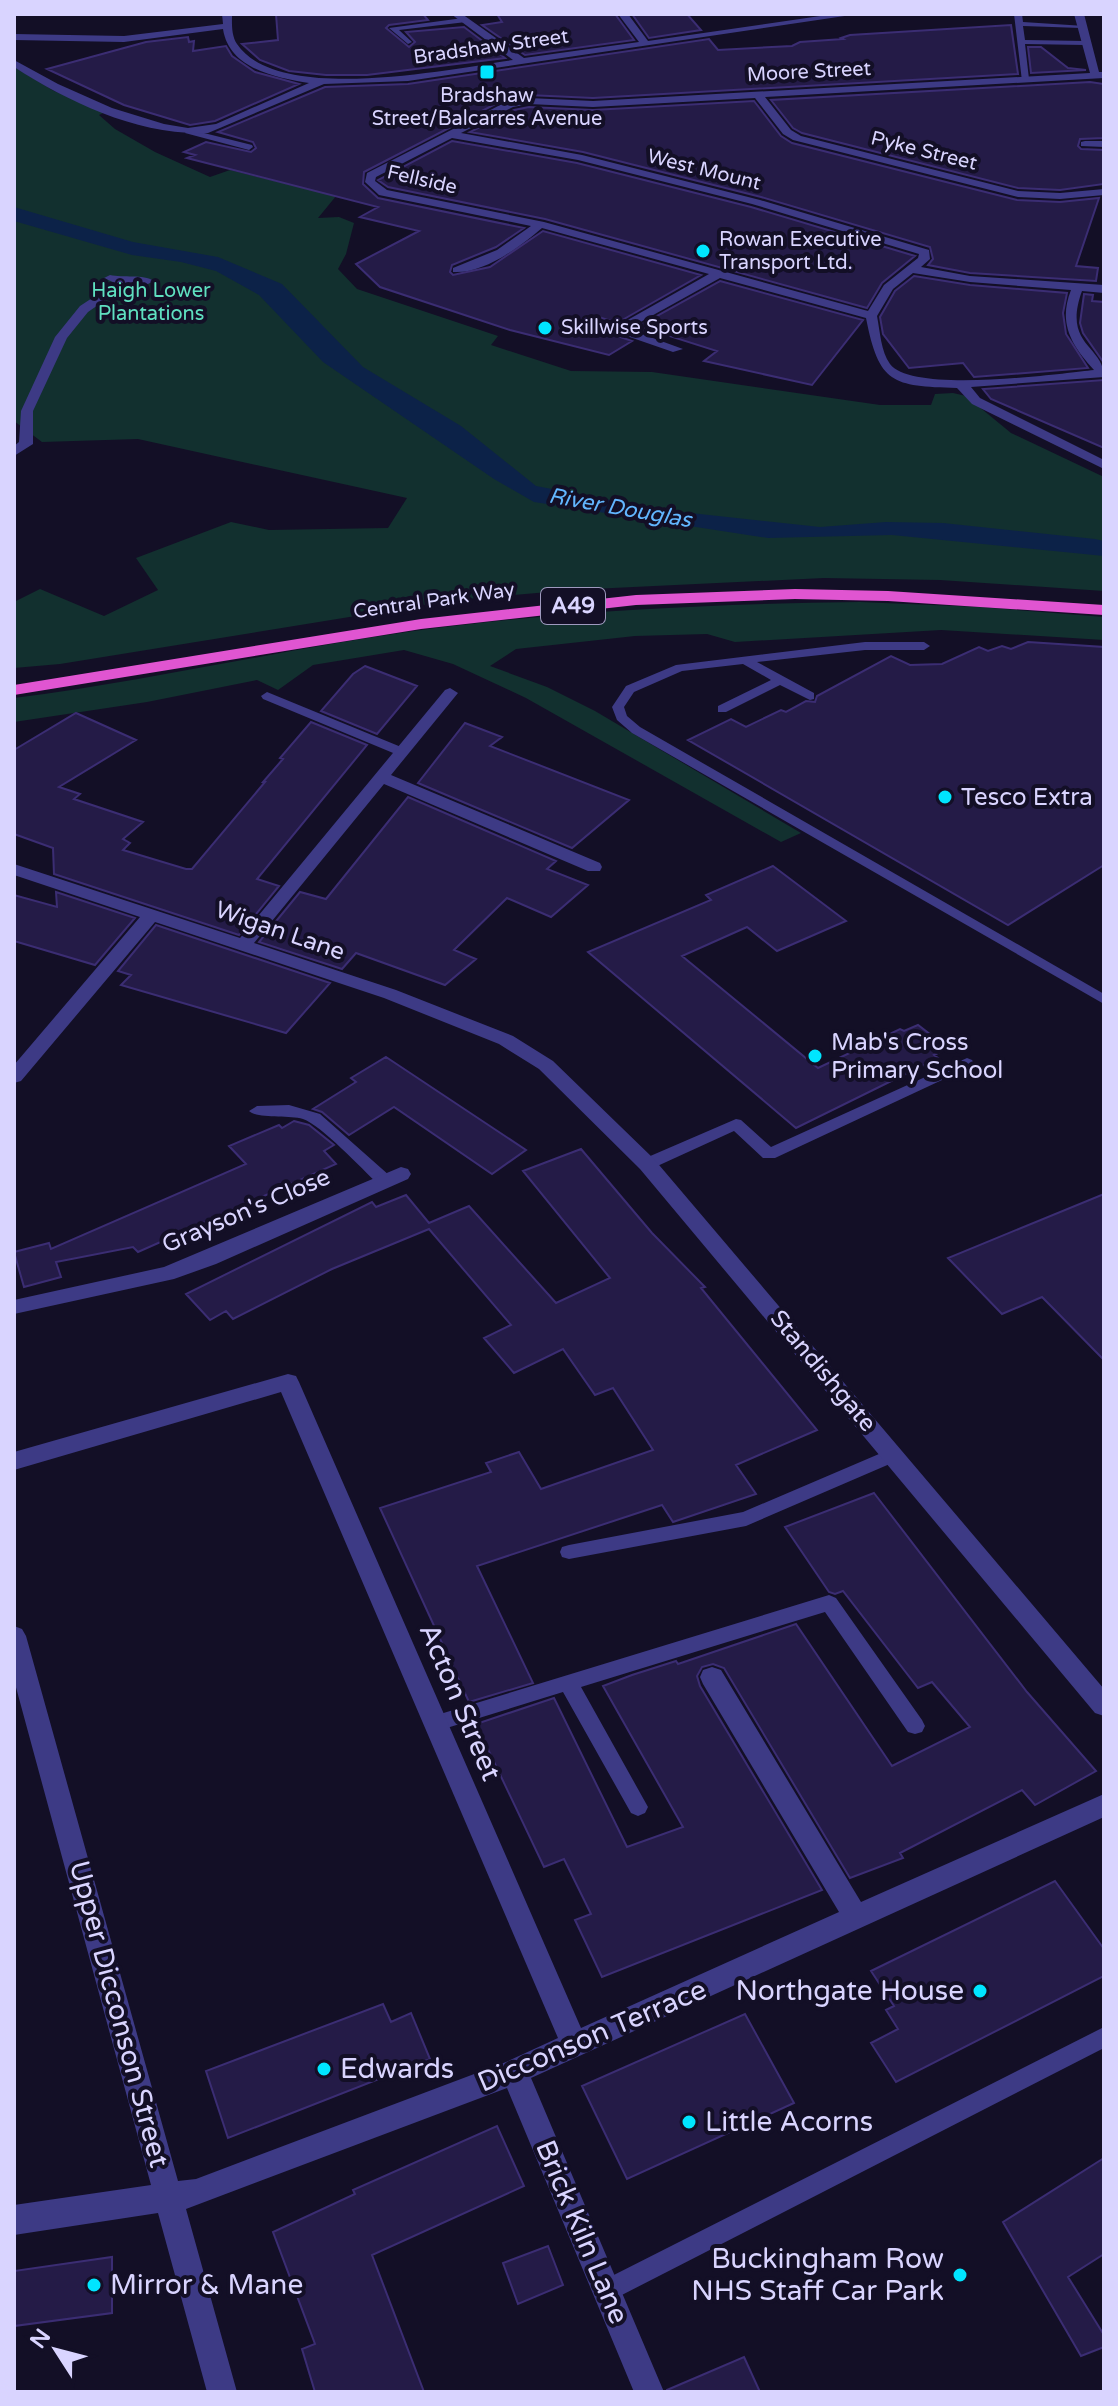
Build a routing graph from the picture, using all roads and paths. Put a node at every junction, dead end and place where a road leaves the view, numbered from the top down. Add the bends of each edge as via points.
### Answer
1 (227, 14) edge
2 (623, 14) edge
3 (853, 14) edge
4 (1018, 14) edge
5 (1079, 14) edge
6 (832, 15) edge
7 (459, 17) edge
8 (1020, 24) junction
9 (228, 26) junction
10 (1081, 26) junction
11 (14, 37) edge
12 (408, 42) dead end
13 (1021, 42) junction
14 (645, 43) junction
15 (1085, 43) junction
16 (521, 61) junction
17 (14, 63) edge
18 (1099, 75) edge
19 (1025, 79) junction
20 (324, 81) junction
21 (756, 93) junction
22 (516, 103) joint
23 (188, 131) junction
24 (448, 134) junction
25 (1085, 144) dead end
26 (1104, 144) edge
27 (249, 147) dead end
28 (1104, 192) edge
29 (540, 224) junction
30 (911, 269) junction
31 (457, 270) dead end
32 (718, 274) junction
33 (110, 278) dead end
34 (148, 281) dead end
35 (124, 282) junction
36 (1078, 287) junction
37 (1104, 289) edge
38 (871, 316) junction
39 (598, 324) dead end
40 (618, 330) junction
41 (677, 349) dead end
42 (1104, 374) edge
43 (961, 384) junction
44 (14, 452) edge
45 (1104, 465) edge
46 (1104, 610) edge
47 (924, 646) dead end
48 (742, 659) junction
49 (780, 680) junction
50 (14, 690) edge
51 (450, 693) dead end
52 (267, 696) dead end
53 (810, 696) dead end
54 (722, 709) dead end
55 (402, 752) junction
56 (381, 777) junction
57 (594, 867) dead end
58 (14, 869) edge
59 (152, 914) junction
60 (244, 944) junction
61 (1104, 1000) edge
62 (526, 1051) joint
63 (967, 1063) dead end
64 (14, 1077) edge
65 (257, 1111) dead end
66 (647, 1164) junction
67 (392, 1177) joint
68 (14, 1307) edge
69 (893, 1455) junction
70 (14, 1461) edge
71 (569, 1552) dead end
72 (14, 1636) edge
73 (712, 1677) dead end
74 (568, 1683) junction
75 (1104, 1706) edge
76 (437, 1723) junction
77 (915, 1726) dead end
78 (1104, 1805) edge
79 (638, 1807) dead end
80 (857, 1919) junction
81 (1104, 2037) edge
82 (575, 2045) junction
83 (514, 2072) junction
84 (170, 2199) junction
85 (14, 2220) edge
86 (608, 2290) junction
87 (222, 2392) edge
88 (649, 2392) edge

1 - 9 street
2 - 14 street
3 - 6 street, Bradshaw Street
4 - 8 lane
5 - 10 street
6 - 14 street, Bradshaw Street
7 - 12 lane via 393,28
7 - 16 street
8 - 10 lane
8 - 13 lane
9 - 11 street via 124,39
9 - 20 street via 230,42 258,65
10 - 15 street
13 - 15 lane
13 - 19 lane
14 - 16 street, Bradshaw Street
15 - 18 street
16 - 20 street, Bradshaw Street via 408,78
17 - 23 street via 111,111
18 - 19 street, Moore Street
19 - 21 street, Moore Street
20 - 23 street via 217,128
21 - 22 street, Moore Street via 593,104
21 - 28 street, Pyke Street via 797,138 1018,194
22 - 24 street, Fellside
23 - 27 lane
24 - 29 street, Fellside via 371,175 370,182 383,193
24 - 30 street, West Mount via 578,157 925,252
25 - 26 street
29 - 31 street via 517,245
29 - 32 street
30 - 36 street
30 - 38 street via 888,287
32 - 38 street
32 - 40 street
33 - 35 street
34 - 35 street
35 - 44 street via 69,324 27,411 26,444
36 - 37 street
36 - 42 street via 1069,305 1070,328 1082,351
38 - 43 street via 887,369 903,380
39 - 40 street
40 - 41 street
42 - 43 street
43 - 45 street via 976,401
46 - 50 highway, Central Park Way / A49 via 888,596 636,600 364,632
47 - 48 lane via 865,646
48 - 49 lane
48 - 61 lane via 650,678 623,696 621,717
49 - 53 lane
49 - 54 lane
51 - 55 street
52 - 55 lane
55 - 56 street
56 - 57 street
56 - 60 street
58 - 59 street, Wigan Lane
59 - 60 street, Wigan Lane
59 - 64 street
60 - 62 street, Wigan Lane via 390,994
62 - 66 street, Standishgate via 570,1086
63 - 66 lane via 769,1154 736,1124
65 - 67 lane via 289,1110 315,1118
66 - 69 street, Standishgate
67 - 68 street, Grayson's Close via 167,1274
69 - 71 lane via 746,1519
69 - 75 street, Standishgate
70 - 76 street, Acton Street via 288,1382
72 - 84 street, Upper Dicconson Street
73 - 80 street
74 - 76 lane
74 - 77 lane via 829,1603
74 - 79 lane
76 - 82 street, Acton Street
78 - 80 street, Dicconson Terrace
80 - 82 street, Dicconson Terrace
81 - 86 lane
82 - 83 street, Dicconson Terrace
83 - 84 street, Dicconson Terrace
83 - 86 street, Brick Kiln Lane
84 - 85 street, Dicconson Terrace
84 - 87 street, Upper Dicconson Street
86 - 88 street, Brick Kiln Lane

